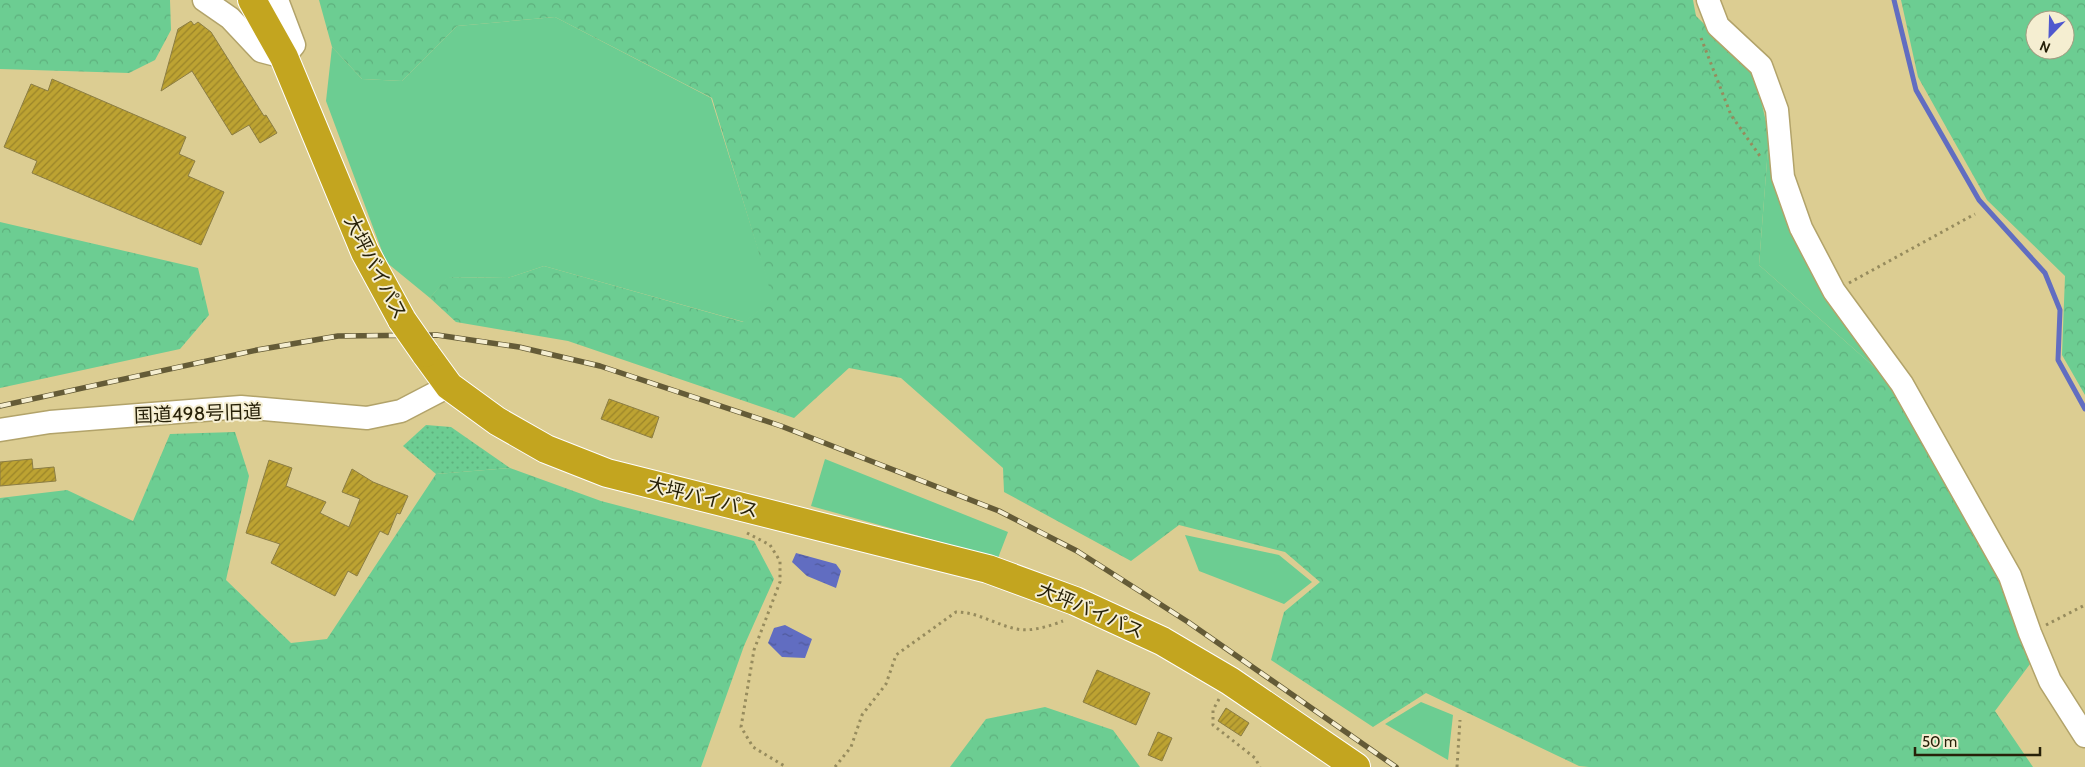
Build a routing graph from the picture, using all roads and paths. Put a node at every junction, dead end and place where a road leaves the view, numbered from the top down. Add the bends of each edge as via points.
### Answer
1 (204, 0) edge
2 (252, 0) edge
3 (277, 0) edge
4 (1708, 0) edge
5 (1700, 35) dead end
6 (284, 57) junction
7 (1784, 177) junction
8 (1975, 214) dead end
9 (1834, 291) junction
10 (449, 386) junction
11 (0, 430) edge
12 (739, 531) dead end
13 (1076, 601) junction
14 (2085, 604) edge
15 (2030, 633) junction
16 (1230, 681) junction
17 (1460, 720) dead end
18 (2085, 736) edge
19 (786, 767) edge
20 (835, 767) edge
21 (1260, 767) edge
22 (1356, 767) edge
23 (1457, 767) edge

1 - 6 street via 230,18 261,51
2 - 6 highway, 大坪バイパス
3 - 6 street via 294,45
4 - 7 street via 1718,26 1761,66 1777,110
5 - 7 path via 1731,114 1766,165
6 - 10 highway, 大坪バイパス, bridge via 364,252 402,320
7 - 9 street via 1802,228
8 - 9 path
9 - 15 street via 1902,384 2010,576
10 - 11 street, 国道498号旧道 via 401,411 367,418 240,408 50,422
10 - 13 highway, 大坪バイパス via 497,421 537,444 607,473 988,569
12 - 19 path via 770,545 780,561 780,582 754,650 742,727 753,747
13 - 16 highway, 大坪バイパス via 1162,641
13 - 20 path via 1070,618 1050,626 1018,630 967,612 956,612 896,655 886,684 862,715 851,747
14 - 15 path
15 - 18 street via 2050,681
16 - 21 path via 1213,710 1213,725 1255,758
16 - 22 highway, 大坪バイパス
17 - 23 path

